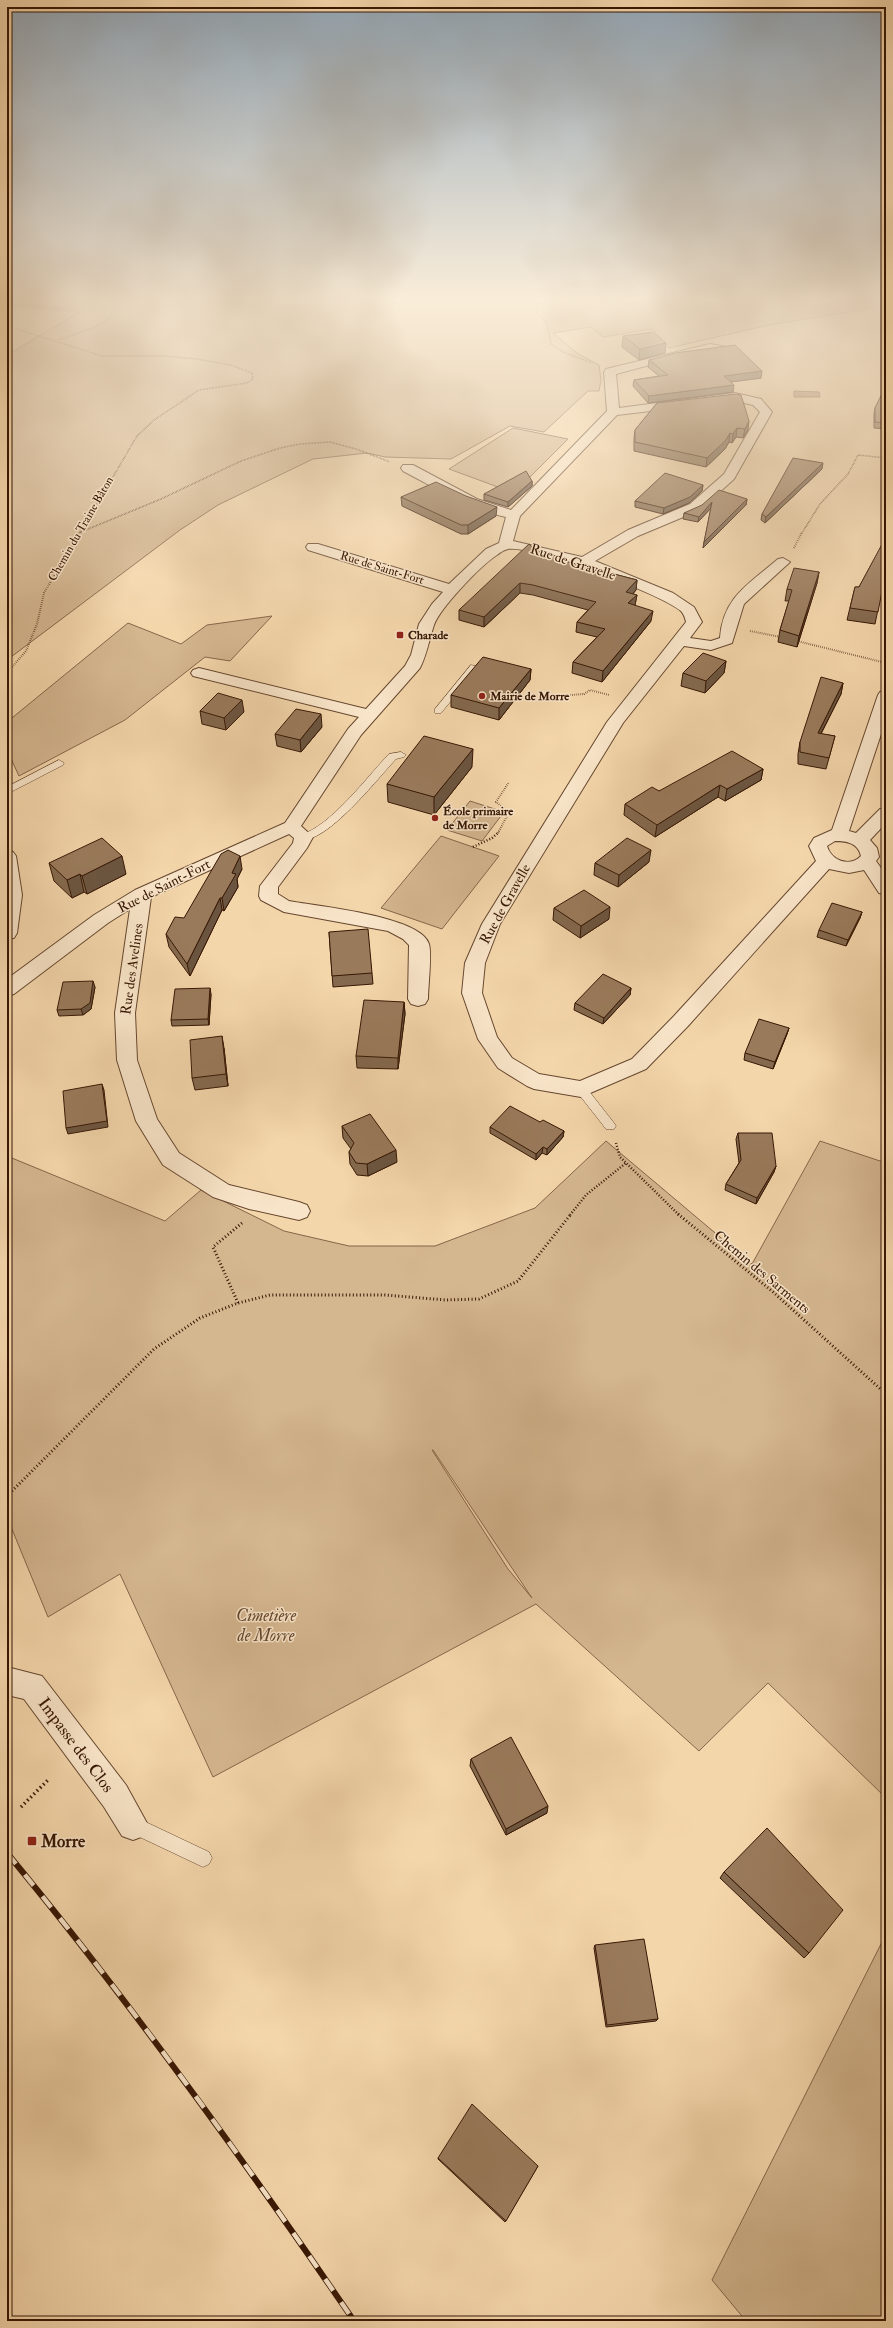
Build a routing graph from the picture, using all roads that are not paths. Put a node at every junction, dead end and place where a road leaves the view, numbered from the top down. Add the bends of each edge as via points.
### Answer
1 (612, 407) edge
2 (657, 407) edge
3 (761, 407) edge
4 (613, 412) junction
5 (408, 468) road end
6 (514, 515) junction
7 (504, 545) junction
8 (313, 547) dead end
9 (584, 562) junction
10 (782, 562) road end
11 (452, 590) junction
12 (681, 641) junction
13 (474, 667) edge
14 (199, 673) dead end
15 (886, 695) edge
16 (438, 711) dead end
17 (368, 714) junction
18 (401, 755) dead end
19 (59, 763) dead end
20 (7, 791) edge
21 (886, 813) edge
22 (297, 832) junction
23 (839, 835) junction
24 (859, 840) junction
25 (7, 856) edge
26 (867, 861) junction
27 (833, 864) junction
28 (886, 889) edge
29 (142, 894) junction
30 (7, 933) edge
31 (7, 989) edge
32 (418, 999) dead end
33 (581, 1089) junction
34 (610, 1126) road end
35 (299, 1211) dead end
36 (7, 1681) edge
37 (133, 1826) joint
38 (203, 1858) dead end

1 - 4 street
2 - 4 street
3 - 9 street via 766,412 729,476 695,507 633,533
4 - 6 street
5 - 6 street via 464,500 496,512
6 - 7 street
7 - 9 street, Rue de Gravelle via 534,548
7 - 11 street, Rue de Saint-Fort via 491,552
8 - 11 street, Rue de Saint-Fort
9 - 12 street, Rue de Gravelle via 668,596 689,610 694,622
10 - 12 street via 737,602 728,627 727,640 720,645 708,646
11 - 17 street, Rue de Saint-Fort via 437,607 427,624 419,655 412,668
12 - 33 street, Rue de Gravelle via 633,695 615,722 491,924 475,962 472,993 488,1039 505,1063 534,1081
13 - 16 lane
14 - 17 street
15 - 23 street
17 - 22 street, Rue de Saint-Fort via 318,789
18 - 22 lane via 393,756 328,825 315,834
19 - 20 lane
21 - 24 street
22 - 29 street, Rue de Saint-Fort
22 - 32 street, Rue de Saint-Fort via 301,844 269,886 268,896 284,906 393,926 410,934 419,944
23 - 24 street
23 - 27 street via 825,838 818,846 821,856
24 - 26 street via 868,848 870,857
25 - 30 street via 14,894
26 - 27 street via 856,867
26 - 28 street
27 - 33 street via 797,894 639,1064
29 - 31 street, Rue de Saint-Fort via 101,919
29 - 35 street, Rue des Avelines via 125,1013 127,1060 147,1121 171,1159 221,1191
33 - 34 lane
36 - 37 street, Impasse des Clos via 32,1686 115,1796
37 - 38 lane

